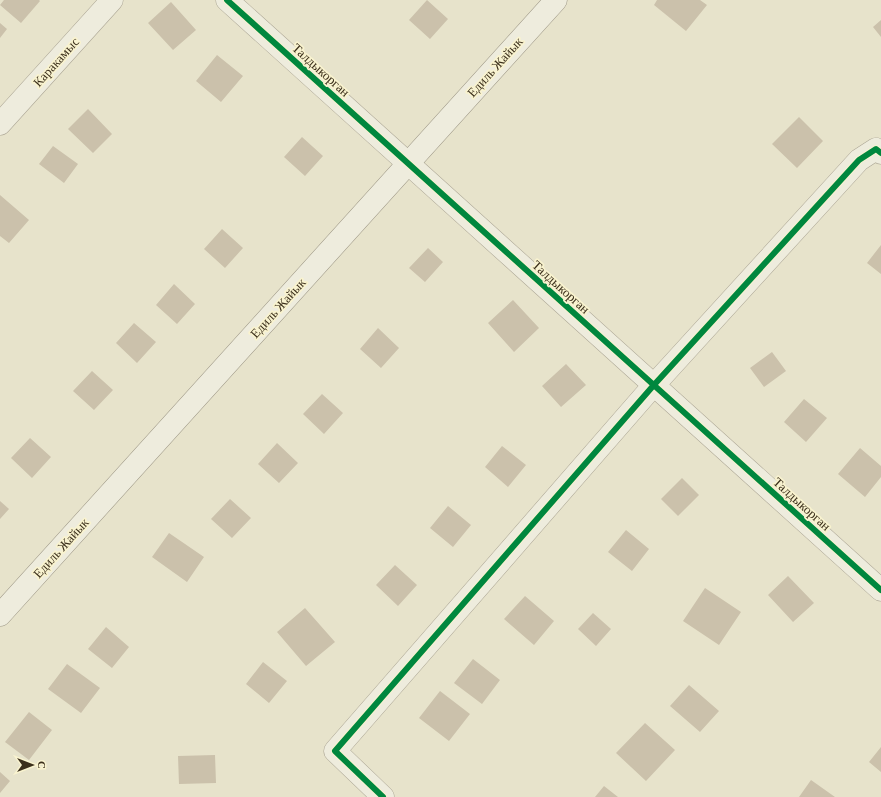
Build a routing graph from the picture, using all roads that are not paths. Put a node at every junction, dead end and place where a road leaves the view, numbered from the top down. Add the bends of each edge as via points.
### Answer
1 (112, 0) edge
2 (227, 0) edge
3 (556, 0) edge
4 (0, 124) edge
5 (881, 153) edge
6 (408, 164) junction
7 (653, 386) junction
8 (881, 590) edge
9 (0, 615) edge
10 (383, 797) edge

1 - 4 street, Каракамыс
2 - 6 street, Талдыкорган
3 - 6 street, Едиль Жайык
5 - 7 street via 876,149 859,160
6 - 7 street, Талдыкорган
6 - 9 street, Едиль Жайык
7 - 8 street, Талдыкорган
7 - 10 street via 334,751

